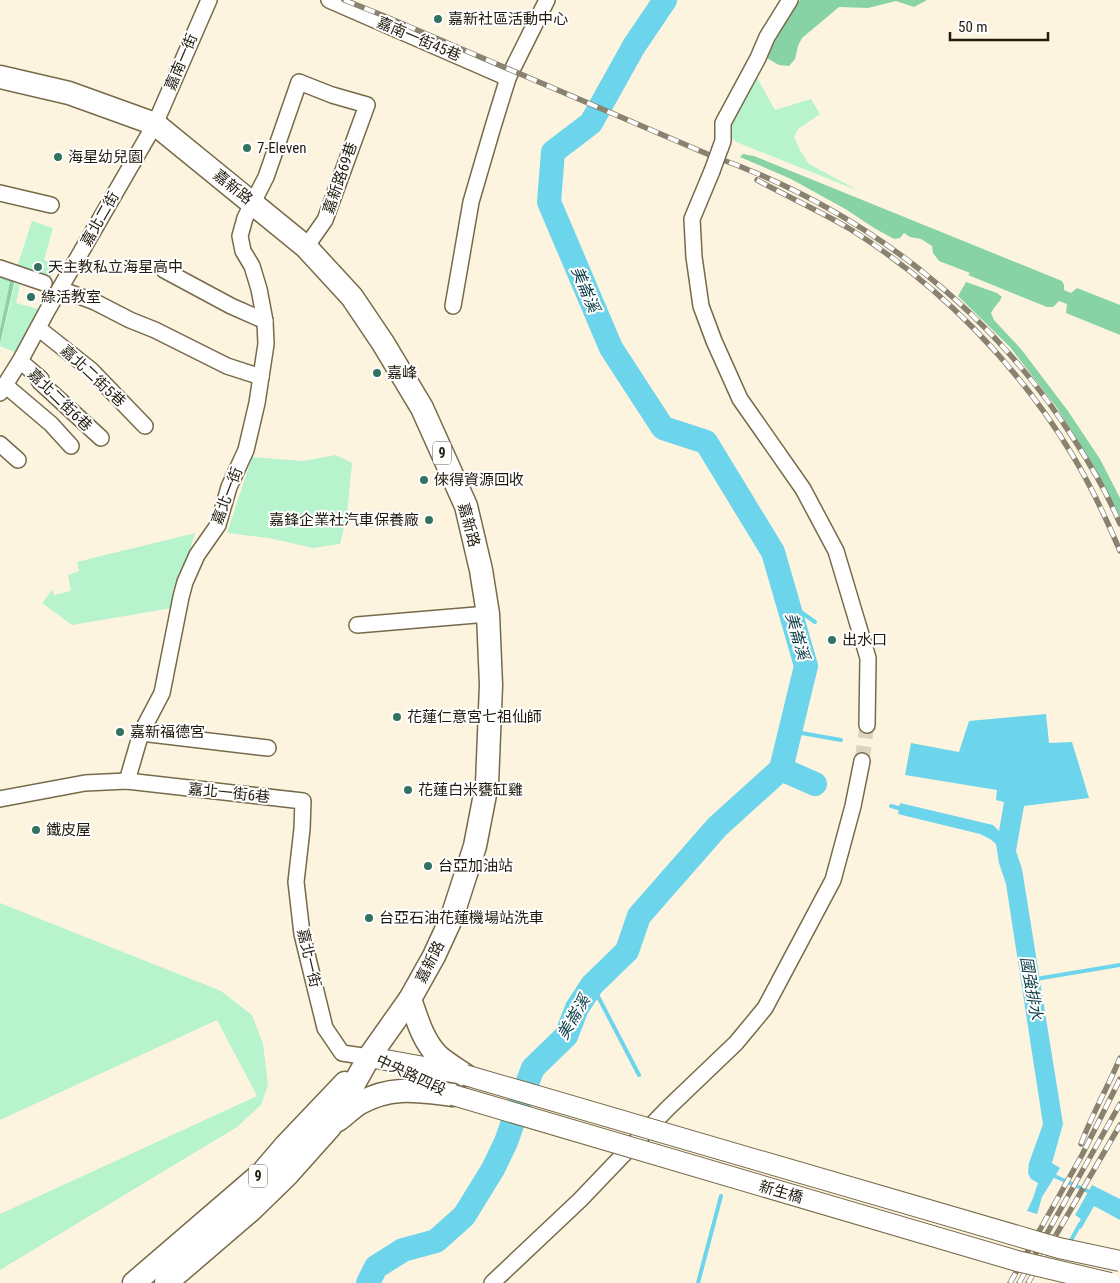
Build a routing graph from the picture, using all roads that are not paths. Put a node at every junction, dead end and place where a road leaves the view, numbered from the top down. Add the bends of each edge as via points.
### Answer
1 (209, 0) edge
2 (329, 0) edge
3 (547, 0) edge
4 (790, 0) edge
5 (0, 77) edge
6 (508, 78) junction
7 (366, 105) joint
8 (155, 124) junction
9 (0, 193) edge
10 (253, 204) junction
11 (51, 205) dead end
12 (306, 247) junction
13 (0, 268) edge
14 (164, 270) dead end
15 (44, 283) dead end
16 (60, 289) junction
17 (453, 306) dead end
18 (265, 321) junction
19 (38, 328) junction
20 (20, 361) junction
21 (261, 377) junction
22 (2, 389) edge
23 (145, 426) dead end
24 (101, 438) dead end
25 (0, 444) edge
26 (71, 446) dead end
27 (18, 460) dead end
28 (488, 614) junction
29 (358, 625) dead end
30 (868, 725) tunnel mouth
31 (141, 733) junction
32 (268, 748) dead end
33 (862, 761) tunnel mouth
34 (127, 781) junction
35 (0, 799) edge
36 (302, 829) joint
37 (410, 999) junction
38 (369, 1057) junction
39 (464, 1074) junction
40 (453, 1095) junction
41 (330, 1127) junction
42 (1120, 1260) edge
43 (134, 1283) edge
44 (166, 1283) edge
45 (492, 1283) edge
46 (1110, 1283) edge

1 - 8 street, 嘉南一街
2 - 6 street, 嘉南一街45巷
3 - 6 street
4 - 30 street, bridge via 723,123 723,141 692,219 694,257 702,306 740,399 802,489 836,551 868,658
5 - 8 main road, 嘉新路 / 9 via 69,93
6 - 17 street via 471,202
7 - 10 street, 嘉北一街 via 299,82 266,177
7 - 12 street, 嘉新路69巷 via 326,220
8 - 10 main road, 嘉新路 / 9
8 - 16 street, 嘉北二街
9 - 11 street
10 - 12 main road, 嘉新路 / 9
10 - 18 street, 嘉北一街 via 240,236 260,289
12 - 28 main road, 嘉新路 / 9 via 352,297 422,408 466,506
13 - 15 street
14 - 18 street
16 - 19 street, 嘉北二街
16 - 21 street via 156,330 227,366
18 - 21 street, 嘉北一街 via 266,344
19 - 20 street, 嘉北二街
19 - 23 street, 嘉北二街5巷 via 90,370
20 - 22 street, 嘉北二街
20 - 24 street, 嘉北二街6巷
21 - 31 street, 嘉北一街 via 246,450 229,487 218,525 197,555 185,582 162,693
22 - 26 street via 51,424
25 - 27 street
28 - 29 street
28 - 37 main road, 嘉新路 / 9 via 491,685 486,784 475,846 452,917
31 - 32 street
31 - 34 street, 嘉北一街
33 - 45 street via 833,880 765,1008 736,1043 580,1200
34 - 35 street via 85,783
34 - 36 street, 嘉北一街6巷 via 303,801
36 - 38 street, 嘉北一街 via 296,882 302,934 325,1028 342,1054
37 - 38 main road, 嘉新路 / 9
37 - 39 main road via 426,1040 439,1056
38 - 39 street, 中央路四段
38 - 40 street, 中央路四段
38 - 41 main road, 嘉新路 / 9
38 - 43 main road, 嘉新路 / 9 via 263,1172
39 - 42 street, 新生橋, bridge via 1059,1248
40 - 41 main road via 405,1090 382,1093 360,1103
40 - 46 street, 新生橋, bridge via 1017,1261
41 - 44 main road, 嘉新路 / 9 via 250,1212

